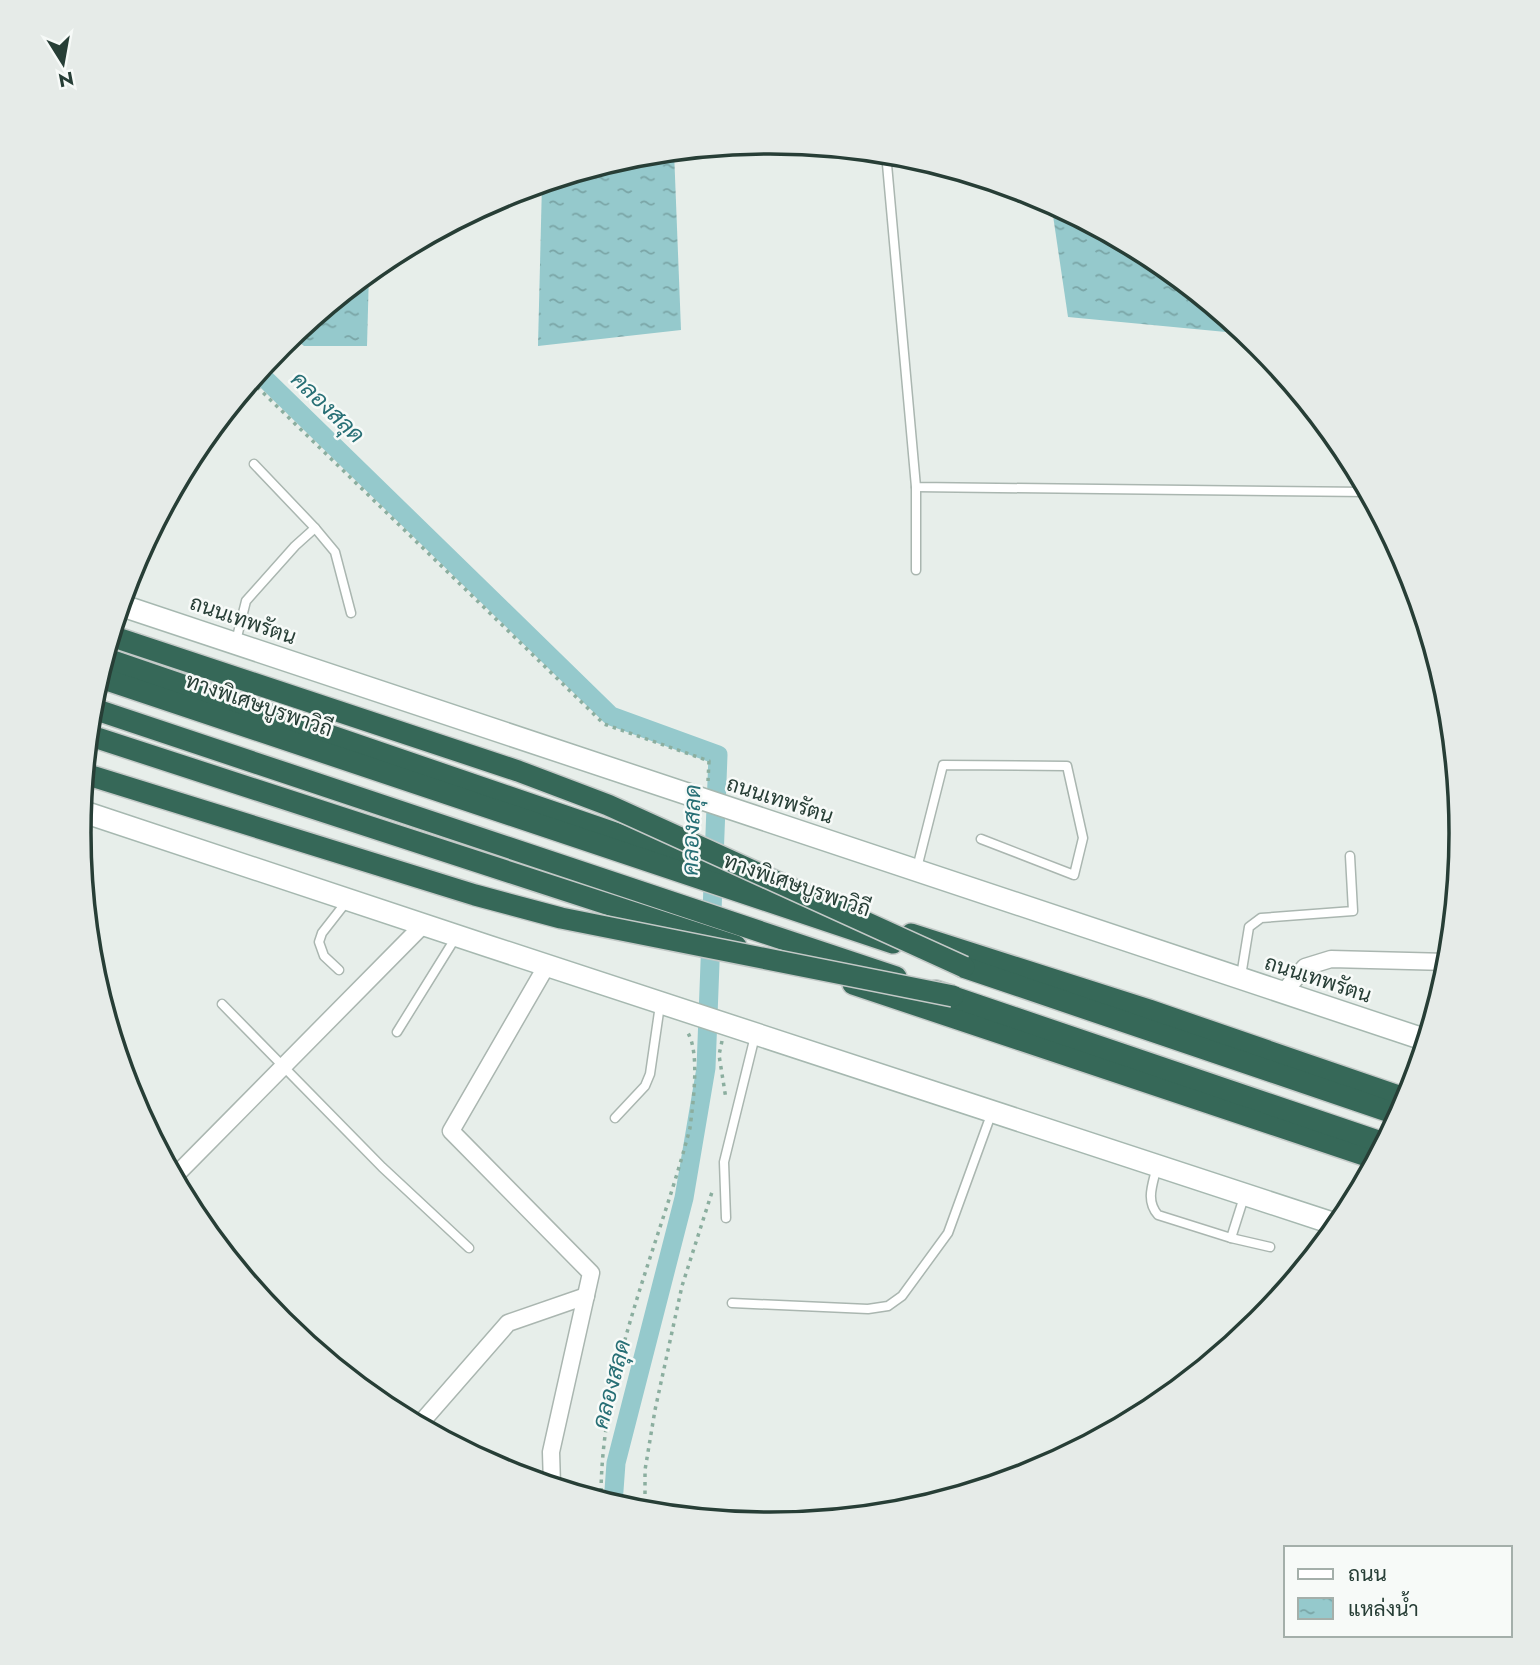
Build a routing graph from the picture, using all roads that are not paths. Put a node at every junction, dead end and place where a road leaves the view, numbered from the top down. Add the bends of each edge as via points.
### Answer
1 (887, 164) edge
2 (254, 464) dead end
3 (916, 487) junction
4 (1357, 492) edge
5 (315, 528) junction
6 (916, 570) dead end
7 (129, 608) edge
8 (351, 613) dead end
9 (119, 639) edge
10 (236, 644) junction
11 (113, 661) edge
12 (109, 681) edge
13 (102, 712) edge
14 (98, 738) edge
15 (93, 777) edge
16 (91, 815) edge
17 (981, 839) dead end
18 (1350, 856) dead end
19 (916, 871) junction
20 (347, 901) junction
21 (423, 925) junction
22 (457, 935) junction
23 (1437, 962) edge
24 (547, 965) junction
25 (964, 967) junction
26 (340, 970) dead end
27 (1241, 979) junction
28 (1283, 993) junction
29 (953, 996) junction
30 (222, 1004) dead end
31 (659, 1012) junction
32 (397, 1032) dead end
33 (756, 1033) junction
34 (1417, 1037) edge
35 (284, 1068) junction
36 (1396, 1095) edge
37 (993, 1110) junction
38 (1388, 1111) edge
39 (615, 1118) dead end
40 (1375, 1140) edge
41 (1367, 1156) edge
42 (1158, 1165) junction
43 (181, 1170) edge
44 (1245, 1194) junction
45 (726, 1218) dead end
46 (1327, 1221) edge
47 (1231, 1238) junction
48 (1270, 1247) dead end
49 (469, 1248) dead end
50 (586, 1296) junction
51 (732, 1303) dead end
52 (425, 1418) edge
53 (552, 1475) edge

1 - 3 lane
2 - 5 lane
3 - 4 lane
3 - 6 lane
5 - 8 lane via 335,552
5 - 10 lane via 246,601
7 - 10 main road, ถนนเทพรัตน
9 - 25 highway, bridge via 608,805
10 - 19 main road, ถนนเทพรัตน
11 - 36 highway
12 - 25 highway, ทางพิเศษบูรพาวิถี, bridge
13 - 29 highway, bridge
14 - 41 highway
15 - 29 highway, bridge via 561,918
16 - 20 main road
17 - 19 lane via 1074,875 1083,838 1068,766 943,765
18 - 27 lane via 1353,911 1261,918 1250,927
19 - 27 main road, ถนนเทพรัตน
20 - 21 main road
20 - 26 lane via 319,942 324,956
21 - 22 main road
21 - 35 street
22 - 24 main road
22 - 32 lane
23 - 28 street via 1331,959 1305,967
24 - 31 main road
24 - 50 street via 451,1131 591,1273
25 - 38 highway, ทางพิเศษบูรพาวิถี
27 - 28 main road, ถนนเทพรัตน
28 - 34 main road, ถนนเทพรัตน
29 - 40 highway
30 - 35 lane
31 - 33 main road via 686,1010
31 - 39 lane via 650,1074 645,1086
33 - 37 main road
33 - 45 lane via 724,1162
35 - 43 street
35 - 49 lane
37 - 42 main road
37 - 51 lane via 948,1233 902,1296 888,1306 868,1309
42 - 44 main road
42 - 47 lane via 1150,1196 1158,1214
44 - 46 main road
44 - 47 lane
47 - 48 lane
50 - 52 street via 508,1323
50 - 53 street via 551,1452

